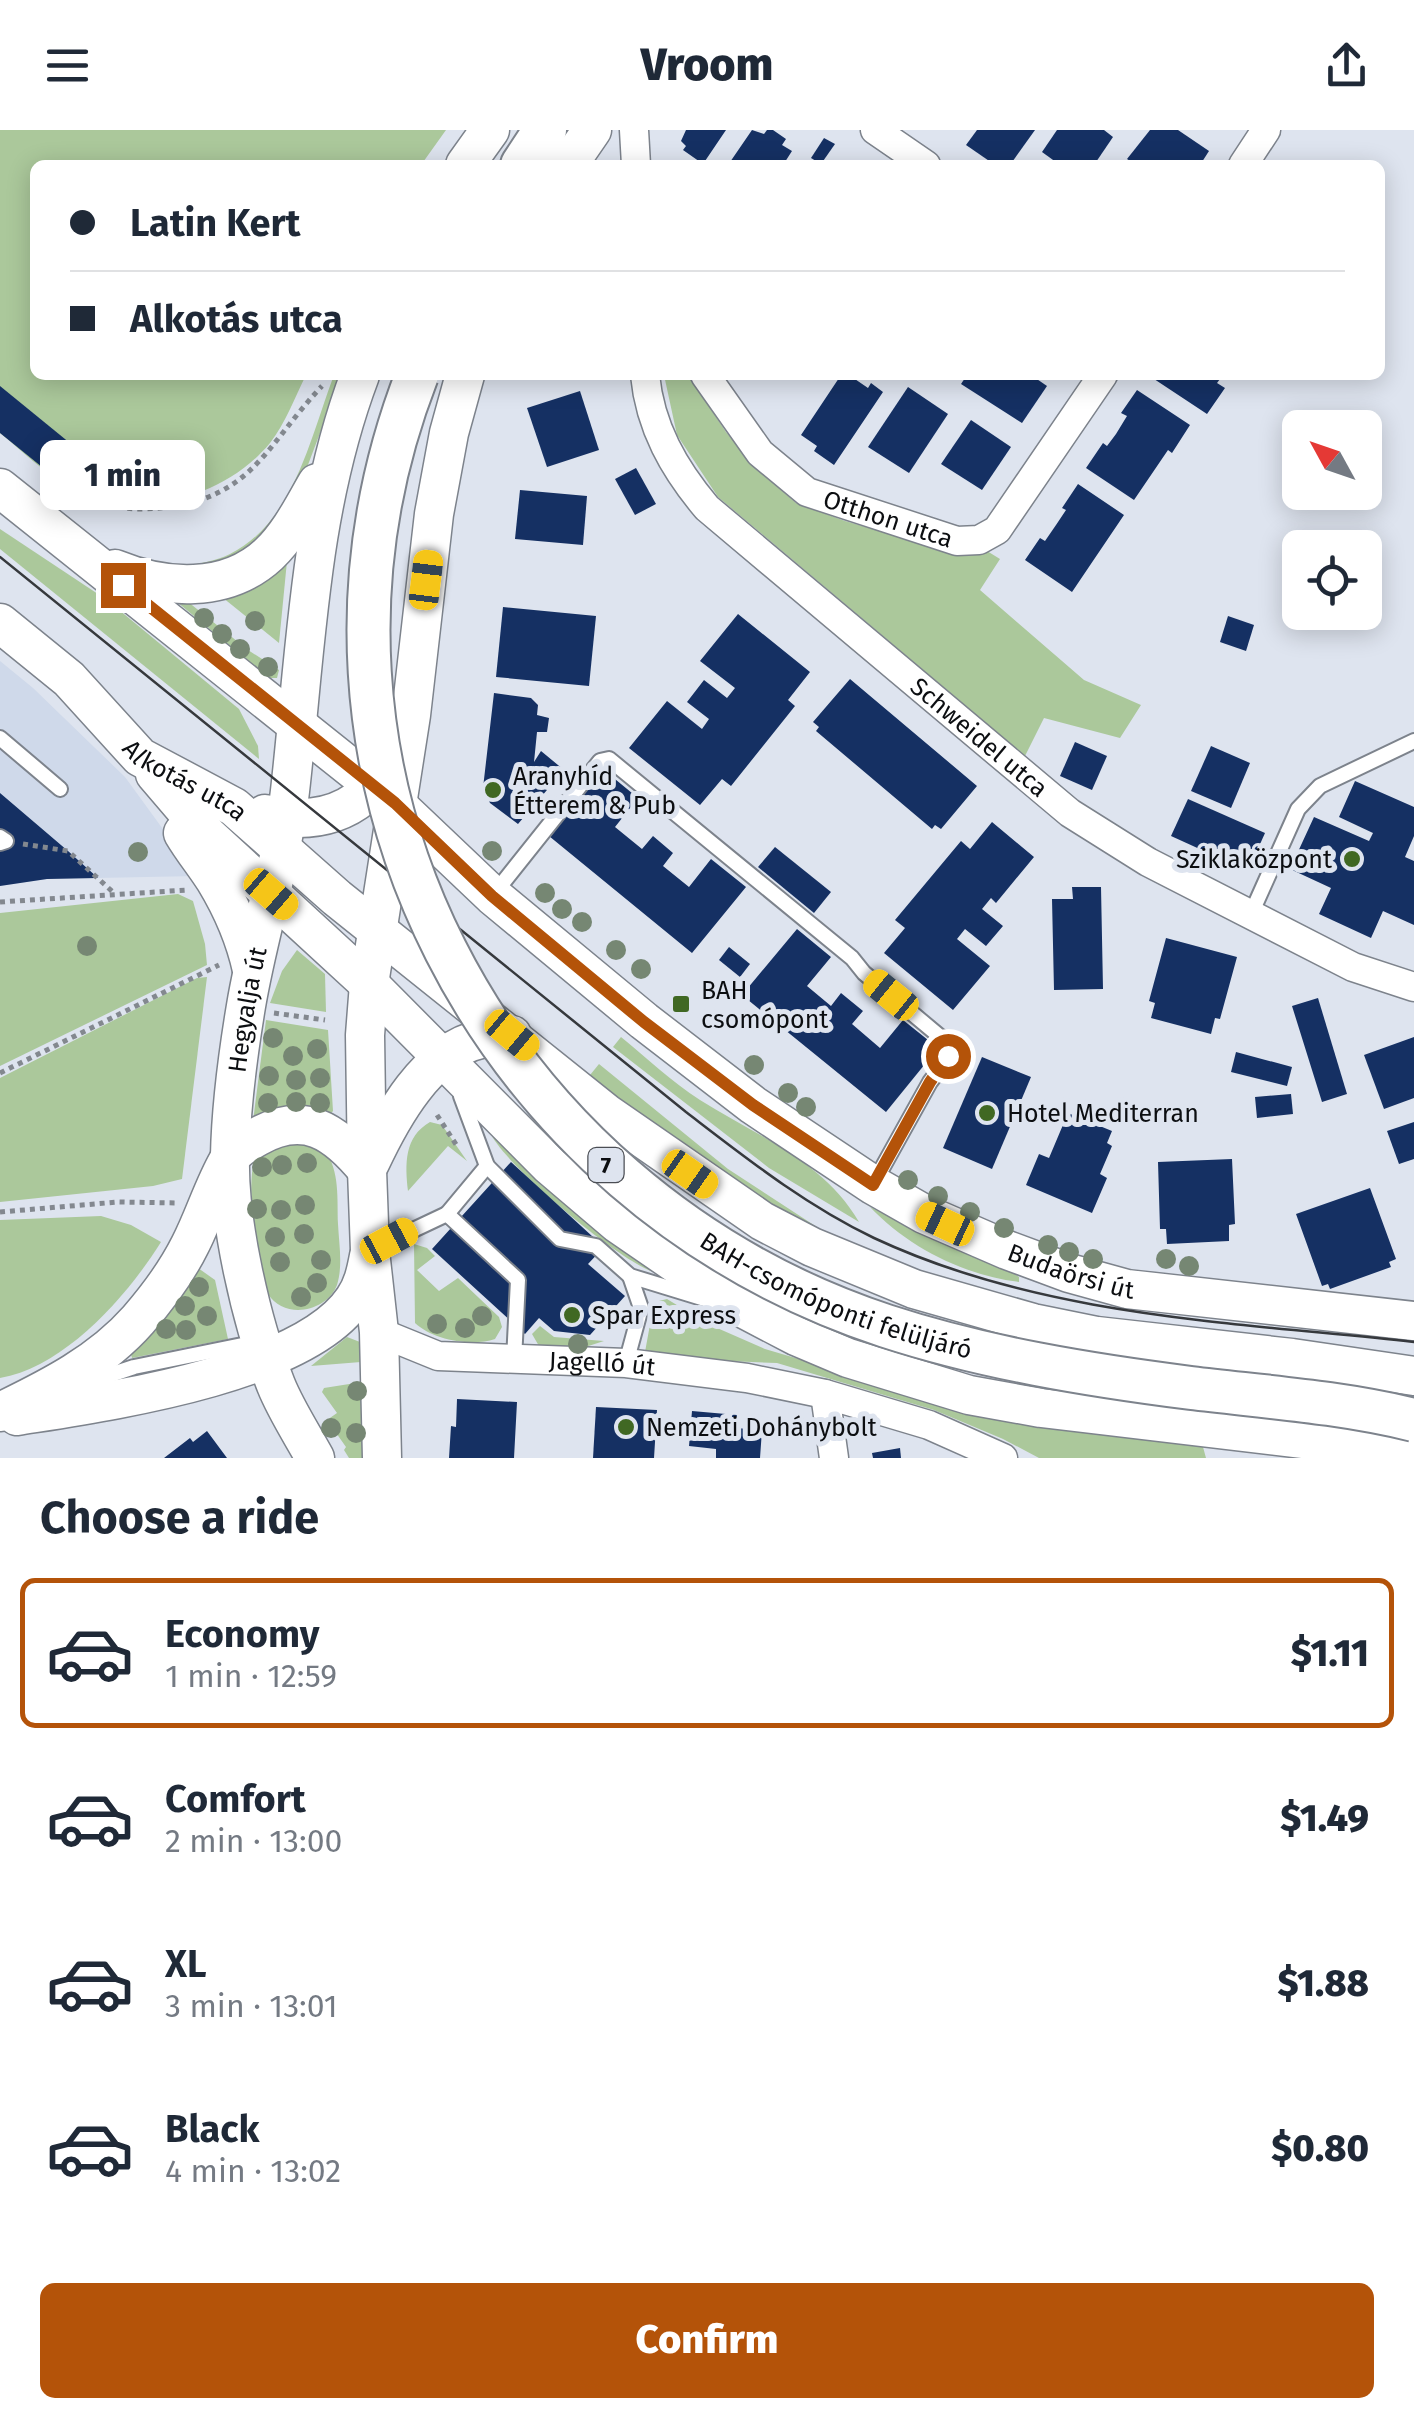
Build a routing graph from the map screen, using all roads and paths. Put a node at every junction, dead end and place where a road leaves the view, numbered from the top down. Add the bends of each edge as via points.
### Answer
1 (490, 130) edge
2 (545, 130) edge
3 (592, 130) edge
4 (634, 130) edge
5 (875, 130) edge
6 (1266, 130) edge
7 (469, 160) edge
8 (525, 160) edge
9 (571, 160) edge
10 (636, 160) edge
11 (919, 160) edge
12 (1246, 160) edge
13 (341, 380) edge
14 (344, 380) edge
15 (415, 380) edge
16 (464, 380) edge
17 (646, 380) edge
18 (708, 380) edge
19 (1101, 380) edge
20 (336, 450) junction
21 (0, 488) edge
22 (67, 500) dead end
23 (93, 560) junction
24 (0, 623) edge
25 (296, 726) junction
26 (0, 738) edge
27 (1414, 741) edge
28 (140, 757) junction
29 (60, 789) dead end
30 (385, 795) junction
31 (284, 833) junction
32 (2, 840) edge
33 (384, 889) junction
34 (167, 891) dead end
35 (115, 895) junction
36 (492, 896) junction
37 (337, 898) junction
38 (0, 902) edge
39 (285, 906) junction
40 (1251, 914) junction
41 (378, 931) junction
42 (236, 969) junction
43 (369, 984) junction
44 (1414, 987) edge
45 (271, 1012) dead end
46 (325, 1020) dead end
47 (512, 1035) junction
48 (444, 1059) junction
49 (0, 1073) edge
50 (230, 1158) junction
51 (488, 1166) junction
52 (367, 1170) junction
53 (873, 1185) junction
54 (185, 1204) dead end
55 (0, 1212) edge
56 (447, 1214) junction
57 (370, 1251) junction
58 (630, 1276) junction
59 (733, 1302) junction
60 (1414, 1320) edge
61 (380, 1332) junction
62 (276, 1359) junction
63 (514, 1360) junction
64 (626, 1364) junction
65 (1414, 1376) edge
66 (826, 1394) junction
67 (4, 1416) edge
68 (1414, 1420) edge
69 (317, 1444) edge
70 (1228, 1444) edge
71 (382, 1458) edge
72 (834, 1458) edge
73 (1003, 1458) edge
74 (1414, 1458) edge

1 - 7 main road
2 - 8 main road
3 - 9 main road
4 - 10 street
5 - 11 street
6 - 12 street
13 - 22 path via 259,464 222,491 142,509
14 - 20 main road, Hegyalja út
15 - 68 main road, BAH-csomóponti felüljáró / 7, bridge via 380,511 370,621 376,728 400,840 444,951 500,1044 568,1128 654,1204 730,1256 886,1326 1088,1372
16 - 30 main road via 434,514 411,716
17 - 40 street, Schweidel utca via 659,436 681,478 729,528 1070,814
18 - 19 street, Otthon utca via 760,453 808,492 958,541 997,530
20 - 23 main road via 294,523 244,570 224,579 164,585
20 - 25 main road, Hegyalja út via 310,578
21 - 23 main road
23 - 25 main road
24 - 28 main road, Alkotás utca via 69,679
25 - 30 main road
25 - 31 main road, Hegyalja út
26 - 29 lane
27 - 40 lane via 1320,786 1298,810
28 - 31 main road, Alkotás utca
28 - 39 main road via 208,836
28 - 42 main road via 247,946
30 - 31 main road
30 - 33 main road
30 - 36 main road, Budaörsi út
31 - 37 main road
31 - 39 main road, Hegyalja út
32 - 35 path via 68,851
33 - 36 main road
33 - 37 main road
33 - 41 main road
34 - 35 path
35 - 38 path
36 - 53 main road, Budaörsi út via 644,1022
36 - 53 lane via 600,761 609,760 950,1044
37 - 39 main road
37 - 41 main road
39 - 42 main road, Hegyalja út
39 - 43 main road
40 - 44 street, Schweidel utca via 1353,968
41 - 43 main road
41 - 47 main road, Budaörsi út
42 - 49 path
42 - 50 main road, Hegyalja út
43 - 48 main road
43 - 52 main road
45 - 46 path
47 - 48 main road via 477,1039
47 - 65 main road, Budaörsi út via 606,1114 716,1192 812,1247 896,1282 1097,1336
48 - 51 lane
48 - 52 main road via 406,1096
48 - 59 main road via 603,1212
50 - 52 main road via 280,1125 297,1124 328,1132
50 - 62 main road, Hegyalja út via 242,1256
50 - 67 main road via 188,1248 132,1327
51 - 56 lane
51 - 58 lane via 560,1238 596,1246
52 - 57 main road
53 - 60 main road, Budaörsi út via 1007,1250 1127,1288
54 - 55 path
56 - 57 lane
56 - 63 lane via 518,1280
57 - 61 main road
57 - 62 main road via 356,1297
58 - 59 lane
58 - 64 lane via 640,1308
59 - 70 main road via 848,1358 969,1395
61 - 63 street, Jagelló út via 438,1356
61 - 71 main road
62 - 67 main road via 94,1404
62 - 69 main road, Hegyalja út via 278,1390
63 - 64 street, Jagelló út
64 - 66 street, Jagelló út
66 - 72 street
66 - 73 street, Jagelló út
70 - 74 main road via 1353,1444

